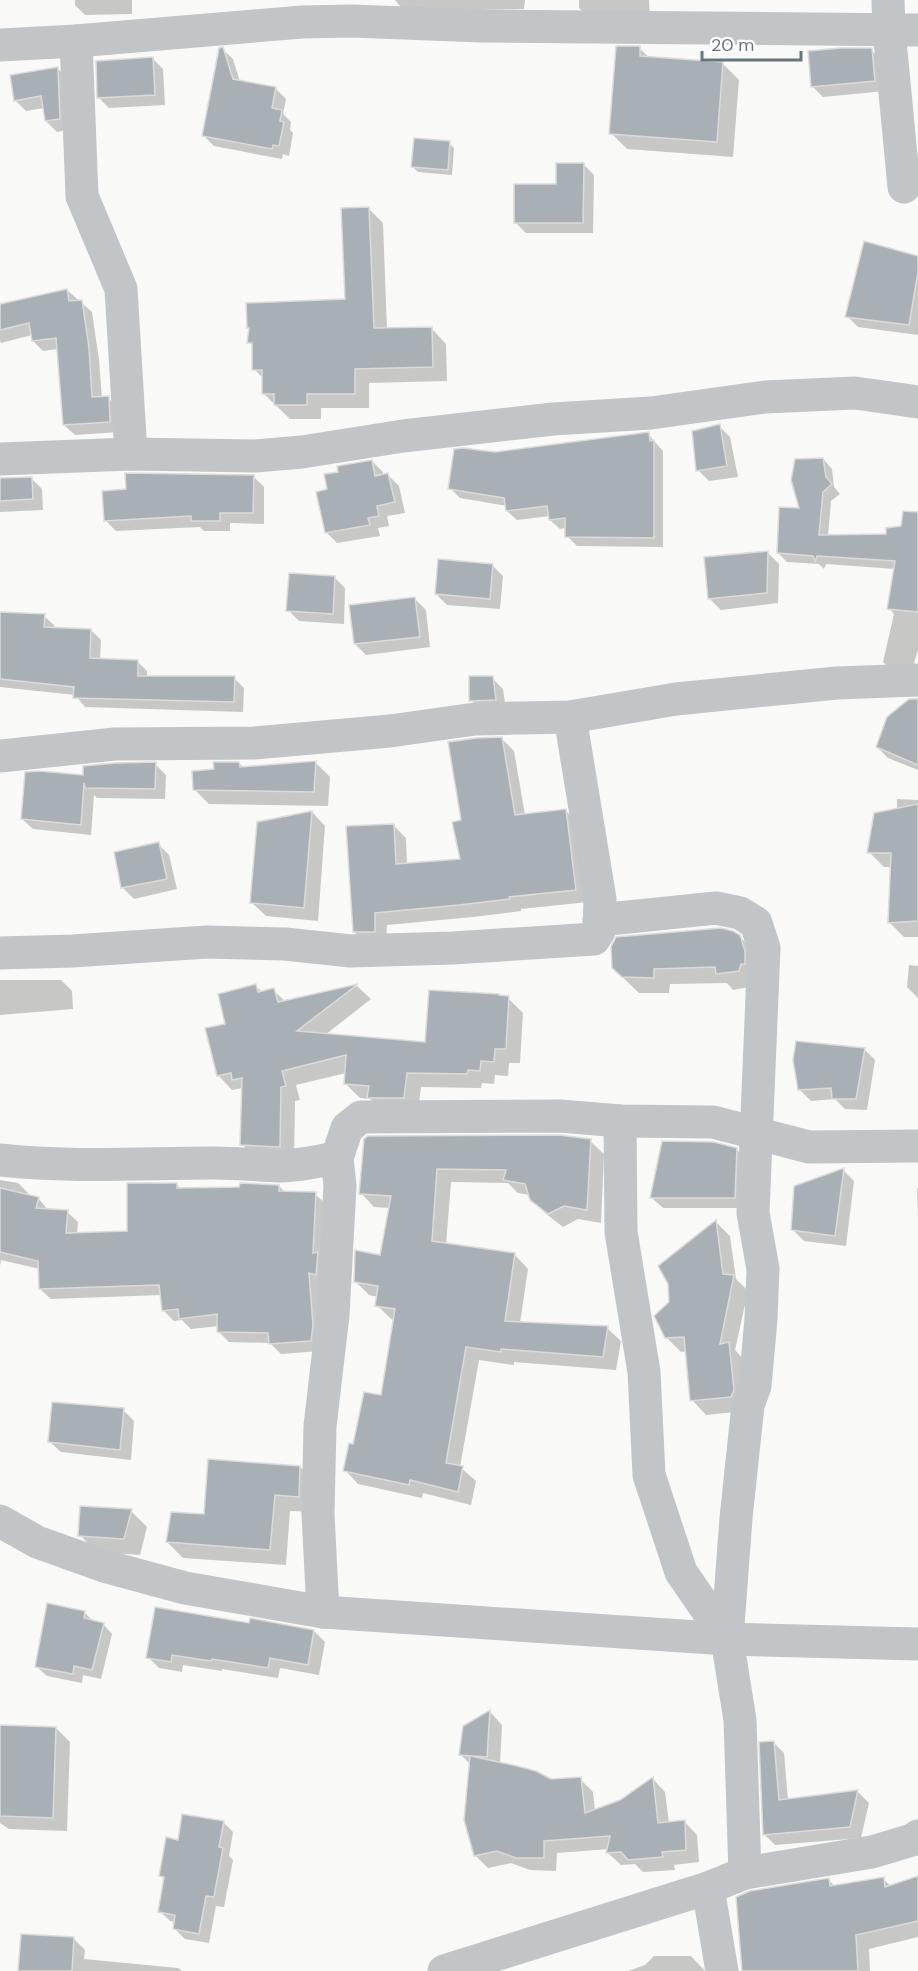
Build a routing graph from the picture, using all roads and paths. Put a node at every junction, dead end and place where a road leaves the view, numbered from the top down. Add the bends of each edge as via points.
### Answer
1 (301, 11) edge
2 (898, 20) edge
3 (76, 41) junction
4 (0, 45) edge
5 (904, 186) dead end
6 (918, 402) edge
7 (131, 454) junction
8 (0, 459) edge
9 (918, 680) edge
10 (570, 717) junction
11 (0, 756) edge
12 (599, 920) junction
13 (0, 953) edge
14 (620, 1121) junction
15 (755, 1133) junction
16 (918, 1146) edge
17 (337, 1158) junction
18 (0, 1160) edge
19 (0, 1521) edge
20 (323, 1612) junction
21 (727, 1639) junction
22 (918, 1644) edge
23 (918, 1836) edge
24 (745, 1873) junction
25 (708, 1888) junction
26 (444, 1971) edge
27 (722, 1971) edge

1 - 2 street via 352,21 480,26
1 - 3 street
2 - 5 street
3 - 4 street
3 - 7 street via 82,196 121,289
6 - 7 street via 855,393 765,397 651,413 403,436 302,452 255,456
7 - 8 street
9 - 10 street via 837,682 676,699
10 - 11 street via 475,719 254,743 115,744
10 - 12 street via 600,899
12 - 13 street via 599,932 594,939 555,943 351,951 207,942
12 - 15 street via 716,908 740,913 756,923 764,948
14 - 15 street via 713,1122
14 - 17 street via 560,1116 361,1117 347,1128
14 - 21 street via 621,1232 644,1372 649,1475 681,1572
15 - 16 street via 809,1147
15 - 21 street via 753,1213 762,1269 761,1319 738,1495
17 - 18 street via 280,1166 216,1162 36,1164
17 - 20 street via 340,1186 333,1316 320,1426 318,1514
19 - 20 street via 37,1542 104,1566 185,1588
20 - 21 street
21 - 22 street
21 - 24 street via 740,1720
23 - 24 street via 872,1852
24 - 25 street
25 - 26 street
25 - 27 street

